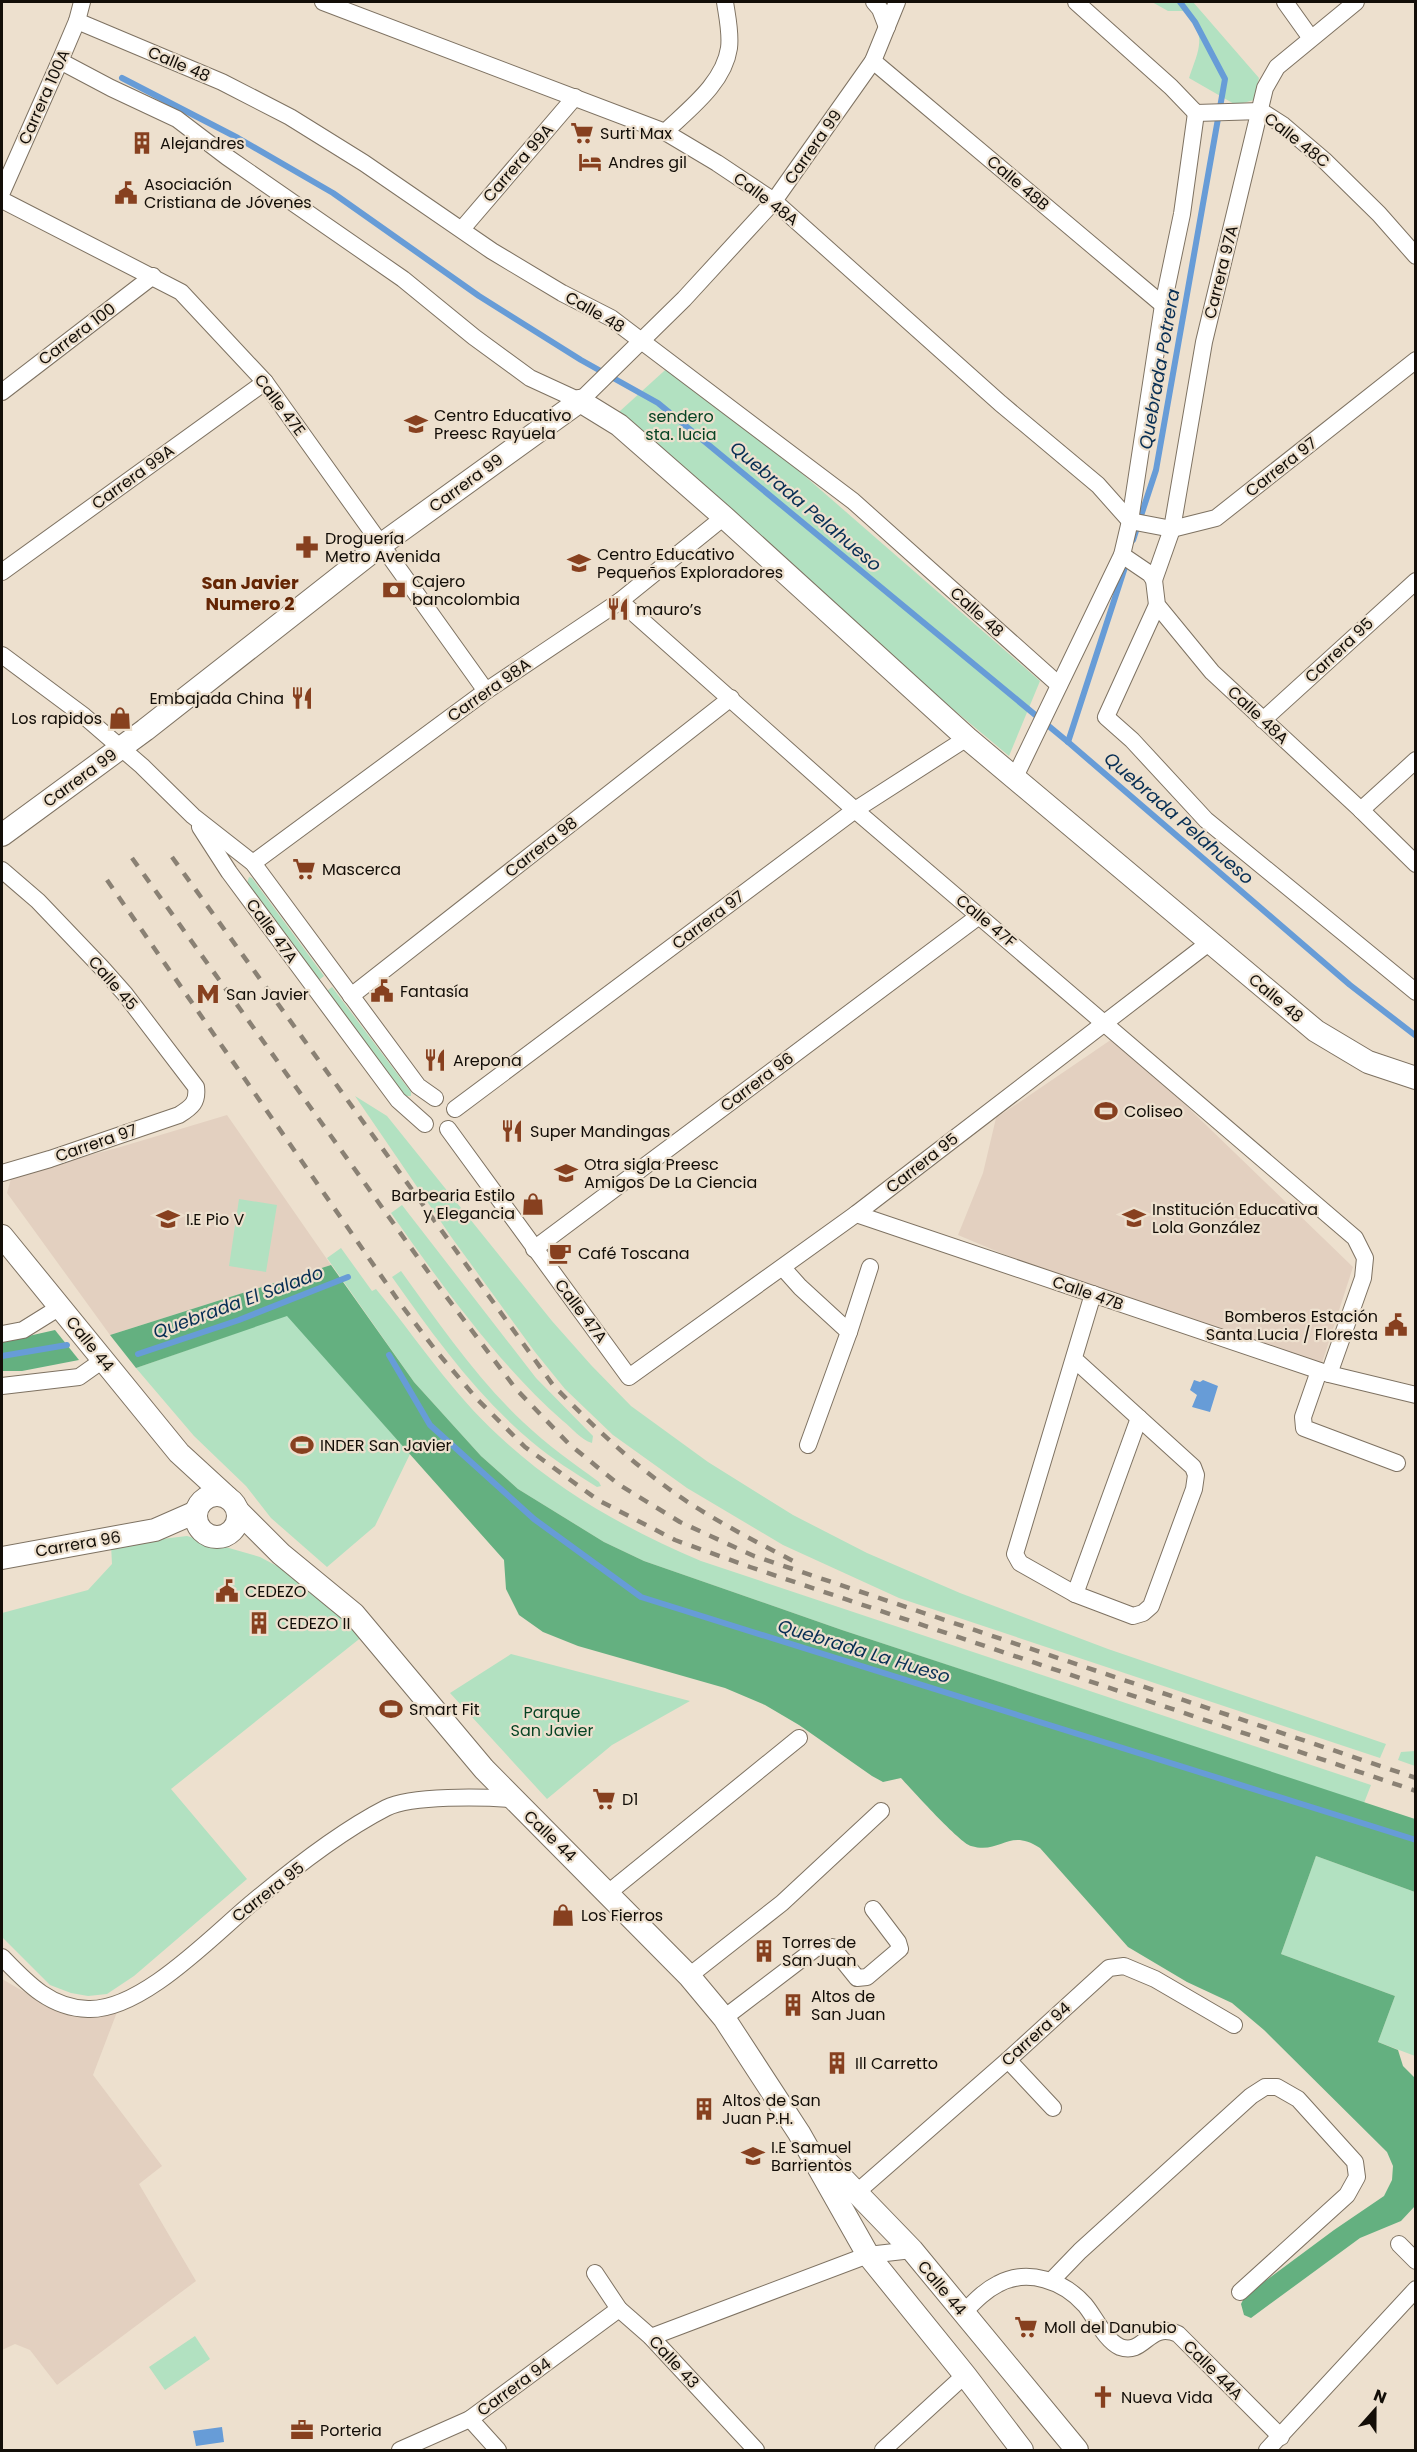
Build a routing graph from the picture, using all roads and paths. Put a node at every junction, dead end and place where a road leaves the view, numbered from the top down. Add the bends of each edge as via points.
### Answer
1 (82, 2) edge
2 (323, 2) edge
3 (725, 2) edge
4 (874, 2) edge
5 (897, 2) edge
6 (1076, 2) edge
7 (1285, 2) edge
8 (1356, 2) edge
9 (77, 21) junction
10 (887, 27) junction
11 (1310, 38) junction
12 (60, 61) junction
13 (873, 61) junction
14 (575, 97) junction
15 (1255, 111) junction
16 (1199, 113) junction
17 (665, 132) junction
18 (2, 192) edge
19 (2, 200) edge
20 (774, 201) junction
21 (462, 229) junction
22 (1416, 256) edge
23 (153, 276) junction
24 (1162, 305) junction
25 (637, 345) junction
26 (1416, 360) edge
27 (265, 382) junction
28 (2, 392) edge
29 (584, 397) junction
30 (724, 517) junction
31 (1132, 521) junction
32 (1170, 529) junction
33 (382, 544) junction
34 (1124, 557) junction
35 (2, 572) edge
36 (1152, 577) junction
37 (1416, 581) edge
38 (620, 601) junction
39 (1157, 604) junction
40 (2, 655) edge
41 (1059, 685) junction
42 (486, 691) junction
43 (731, 698) junction
44 (1263, 720) junction
45 (967, 738) junction
46 (121, 747) junction
47 (1416, 760) edge
48 (1015, 777) junction
49 (855, 810) junction
50 (1361, 810) junction
51 (193, 816) junction
52 (2, 835) edge
53 (253, 863) junction
54 (1416, 864) edge
55 (2, 870) edge
56 (979, 916) junction
57 (1210, 942) junction
58 (1416, 992) edge
59 (351, 996) junction
60 (1105, 1022) junction
61 (1416, 1078) edge
62 (435, 1098) junction
63 (455, 1109) junction
64 (189, 1110) joint
65 (425, 1124) junction
66 (448, 1129) junction
67 (2, 1173) edge
68 (856, 1214) junction
69 (2, 1236) edge
70 (534, 1249) junction
71 (870, 1267) dead end
72 (783, 1268) junction
73 (1093, 1294) junction
74 (60, 1307) junction
75 (849, 1332) junction
76 (2, 1334) edge
77 (1074, 1359) junction
78 (103, 1360) junction
79 (1324, 1372) junction
80 (629, 1377) joint
81 (2, 1386) edge
82 (1416, 1395) edge
83 (1139, 1418) junction
84 (808, 1445) dead end
85 (179, 1453) junction
86 (1397, 1463) dead end
87 (232, 1504) junction
88 (197, 1508) junction
89 (155, 1530) junction
90 (215, 1536) junction
91 (281, 1554) junction
92 (2, 1557) edge
93 (1075, 1594) junction
94 (799, 1738) dead end
95 (512, 1799) junction
96 (881, 1811) dead end
97 (608, 1893) junction
98 (873, 1909) dead end
99 (2, 1957) edge
100 (689, 1976) junction
101 (724, 2018) junction
102 (1234, 2025) dead end
103 (1008, 2060) junction
104 (1053, 2108) dead end
105 (799, 2133) junction
106 (856, 2193) junction
107 (1399, 2244) dead end
108 (912, 2250) junction
109 (868, 2254) junction
110 (1416, 2261) edge
111 (595, 2272) dead end
112 (1052, 2280) junction
113 (1240, 2292) dead end
114 (1413, 2292) edge
115 (619, 2309) junction
116 (963, 2313) junction
117 (651, 2337) junction
118 (965, 2375) junction
119 (470, 2419) junction
120 (1281, 2437) junction
121 (400, 2451) edge
122 (498, 2451) edge
123 (756, 2451) edge
124 (883, 2451) edge
125 (1022, 2451) edge
126 (1077, 2451) edge
127 (1267, 2451) edge

1 - 9 street, Carrera 100A
2 - 14 street, Calle 48A
3 - 17 street via 729,45 722,70
4 - 10 street
5 - 10 street, Carrera 99
6 - 16 street
7 - 11 street
8 - 11 street, Carrera 97A
9 - 12 street, Carrera 100A
9 - 21 street, Calle 48 via 222,82 290,117
10 - 13 street, Carrera 99
11 - 15 street, Carrera 97A via 1277,67
12 - 18 street, Carrera 100A
12 - 29 street via 177,119 403,279 530,378
13 - 20 street, Carrera 99
13 - 24 street, Calle 48B
14 - 17 street, Calle 48A
14 - 21 street, Carrera 99A
15 - 16 street, Calle 48C
15 - 22 street, Calle 48C via 1283,125 1324,160
15 - 32 street, Carrera 97A via 1204,342
16 - 24 street
17 - 20 street, Calle 48A
19 - 23 street, Calle 47E
20 - 25 street, Carrera 99
20 - 31 street, Calle 48A via 1098,485
21 - 25 street, Calle 48 via 530,275 611,318
23 - 27 street, Calle 47E via 181,292
23 - 28 street, Carrera 100
24 - 31 street
25 - 29 street, Carrera 99
25 - 41 street, Calle 48 via 853,501
26 - 32 street, Carrera 97 via 1216,518
27 - 33 street, Calle 47E
27 - 35 street, Carrera 99A
29 - 30 street, Calle 48
29 - 33 street, Carrera 99
30 - 38 street, Carrera 98A
30 - 45 street, Calle 48
31 - 32 street, Carrera 97
31 - 34 street
32 - 36 street, Carrera 97A
33 - 42 street, Calle 47E
33 - 46 street, Carrera 99
34 - 36 street
34 - 41 street
36 - 39 street
37 - 44 street, Carrera 95
38 - 42 street, Carrera 98A
38 - 43 street, Calle 47F
39 - 44 street, Calle 48A via 1212,672
39 - 58 street via 1106,717 1206,820
40 - 46 street, Calle 47A
41 - 48 street
42 - 53 street, Carrera 98A
43 - 49 street, Calle 47F
43 - 59 street, Carrera 98
44 - 50 street, Calle 48A
45 - 48 street, Calle 48
45 - 49 street, Carrera 97
46 - 51 street, Calle 47A
46 - 52 street, Carrera 99
47 - 50 street
48 - 57 street, Calle 48
49 - 56 street, Calle 47F
49 - 63 street, Carrera 97
50 - 54 street, Calle 48A
51 - 53 street, Calle 47A
51 - 65 street, Calle 47A via 229,872 398,1100
53 - 59 street, Calle 47A
55 - 64 street, Calle 45 via 38,901 125,994 196,1087 195,1103
56 - 60 street, Calle 47F
56 - 70 street, Carrera 96
57 - 60 street, Carrera 95
57 - 61 street, Calle 48 via 1316,1031 1368,1062
59 - 62 street, Calle 47A via 417,1086
60 - 68 street, Carrera 95
60 - 79 street, Calle 47F via 1355,1238 1365,1258 1363,1278
62 - 63 street via 447,1100
62 - 65 street via 422,1111
63 - 66 street via 456,1117
64 - 67 street, Carrera 97
65 - 66 street via 435,1131
66 - 70 street, Calle 47A
68 - 72 street, Carrera 95
68 - 73 street, Calle 47B
69 - 74 street, Calle 44
70 - 80 street, Calle 47A
71 - 75 street
72 - 75 street
72 - 80 street, Carrera 95
73 - 77 street
73 - 79 street, Calle 47B
74 - 76 street via 23,1330
74 - 78 street, Calle 44
75 - 84 street
77 - 83 street
77 - 93 street via 1015,1554 1020,1563
78 - 81 street via 79,1377
78 - 85 street, Calle 44
79 - 82 street, Calle 47B
79 - 86 street via 1303,1417 1304,1428
83 - 93 street
83 - 93 street via 1193,1467 1194,1489 1151,1606 1133,1616
85 - 87 street, Calle 44
85 - 88 street, Calle 44
87 - 88 street via 215,1495
87 - 90 street via 237,1523 234,1529
87 - 91 street, Calle 44
88 - 89 street, Carrera 96
88 - 90 street via 197,1525
89 - 90 street, Carrera 96
89 - 92 street, Carrera 96
90 - 91 street, Calle 44
91 - 95 street, Calle 44 via 354,1614
94 - 97 street
95 - 97 street, Calle 44
95 - 99 street, Carrera 95 via 419,1800 388,1806 344,1833 254,1901 157,1983 119,2003 78,2009 59,2004 37,1992
96 - 100 street via 782,1903
97 - 100 street, Calle 44
98 - 101 street via 900,1950 867,1977 857,1978 832,1947 816,1948
100 - 101 street, Calle 44
101 - 105 street, Calle 44
102 - 103 street, Carrera 94 via 1155,1979 1124,1966 1108,1968
103 - 104 street
103 - 106 street, Carrera 94
105 - 106 street, Calle 44
105 - 109 street, Calle 44
106 - 108 street, Calle 44
107 - 110 street
108 - 109 street
108 - 116 street, Calle 44
109 - 117 street
109 - 118 street, Calle 44
111 - 115 street, Calle 43
112 - 113 street via 1251,2096 1264,2088 1277,2087 1298,2099 1355,2162 1358,2177 1347,2195
112 - 116 street via 1028,2277 1004,2281 987,2290
112 - 120 street, Calle 44A via 1084,2304 1118,2346 1136,2347 1163,2330 1178,2334
114 - 120 street
115 - 117 street, Calle 43
115 - 119 street, Carrera 94
116 - 126 street, Calle 44
117 - 123 street, Calle 43
118 - 124 street
118 - 125 street, Calle 44
119 - 121 street, Carrera 94
119 - 122 street
120 - 127 street

